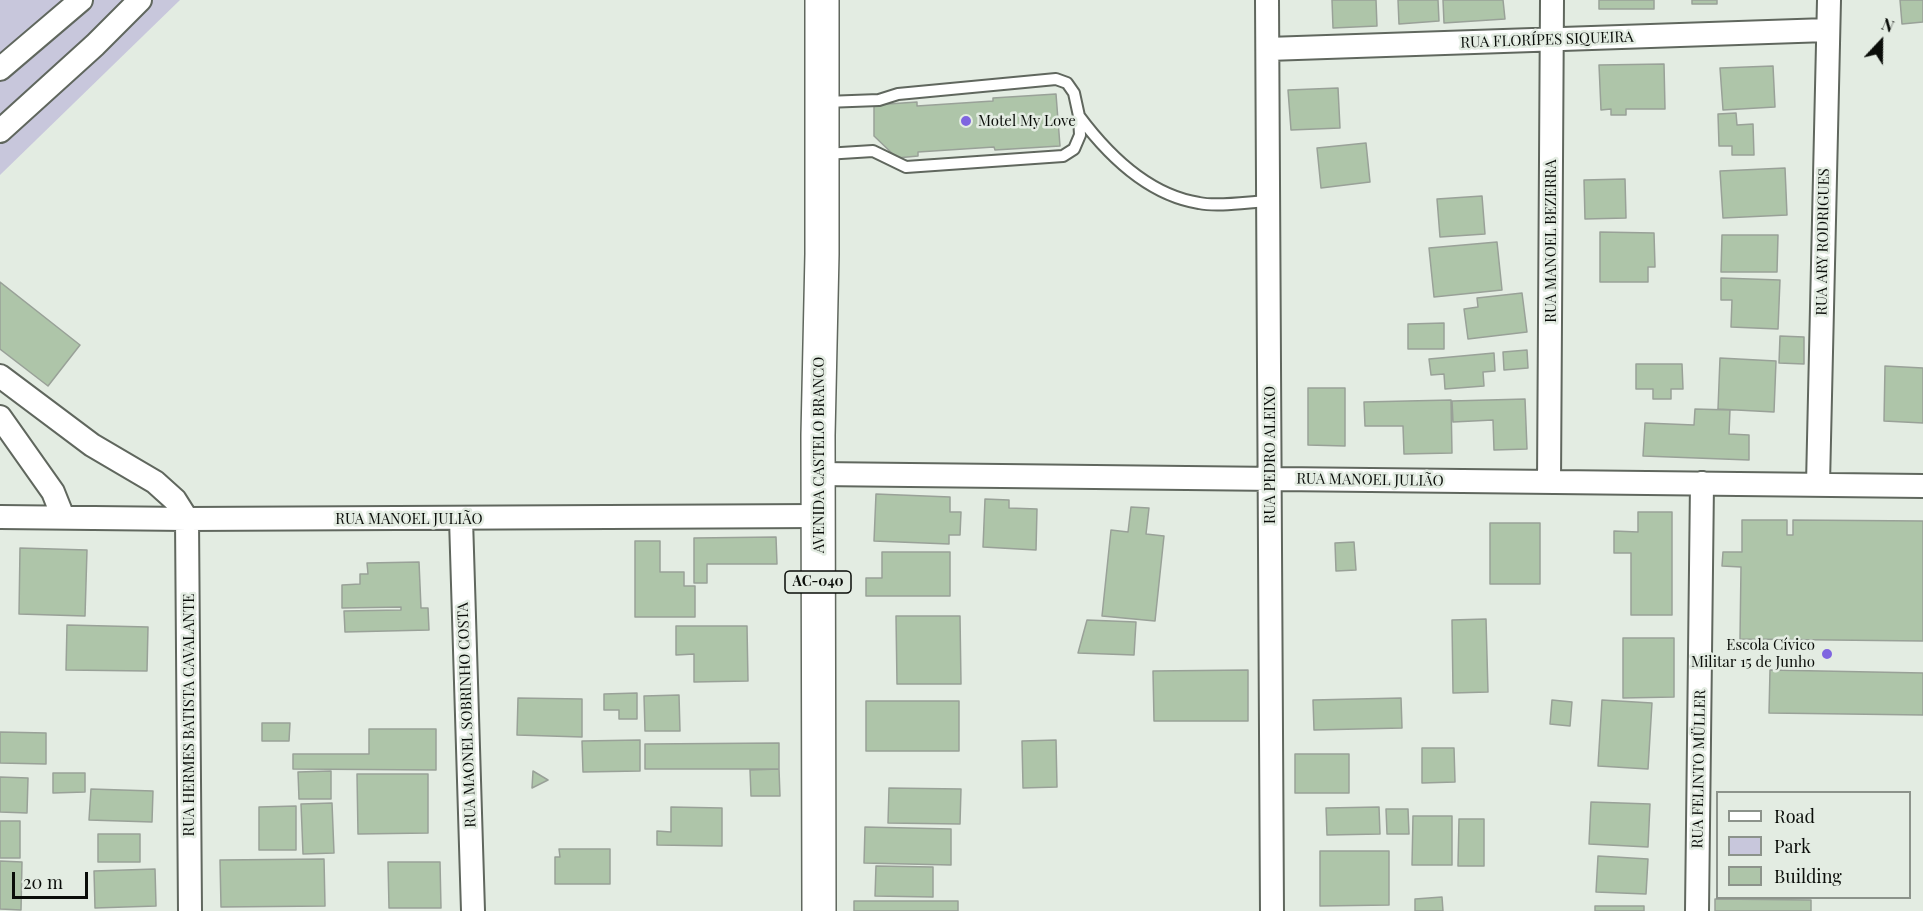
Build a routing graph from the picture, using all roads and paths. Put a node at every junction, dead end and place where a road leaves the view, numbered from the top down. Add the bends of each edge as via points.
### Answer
1 (81, 0) edge
2 (140, 0) edge
3 (822, 0) edge
4 (1268, 0) edge
5 (1552, 0) edge
6 (1828, 0) edge
7 (1827, 30) junction
8 (1552, 39) junction
9 (1268, 49) junction
10 (0, 69) edge
11 (822, 102) junction
12 (1079, 116) junction
13 (0, 131) edge
14 (822, 154) junction
15 (1268, 201) junction
16 (0, 376) edge
17 (0, 417) edge
18 (818, 474) junction
19 (1271, 479) junction
20 (1549, 482) junction
21 (1702, 483) junction
22 (1818, 484) junction
23 (1923, 486) edge
24 (818, 516) junction
25 (0, 517) edge
26 (63, 518) junction
27 (187, 519) junction
28 (461, 519) junction
29 (190, 911) edge
30 (473, 911) edge
31 (819, 911) edge
32 (1272, 911) edge
33 (1697, 911) edge

1 - 10 street
2 - 13 street
3 - 11 highway, AVENIDA CASTELO BRANCO / AC-040
4 - 9 street, RUA PEDRO ALEIXO
5 - 8 street, RUA MANOEL BEZERRA
6 - 7 street, RUA ARY RODRIGUES
7 - 8 street, RUA FLORÍPES SIQUEIRA
7 - 22 street, RUA ARY RODRIGUES
8 - 9 street, RUA FLORÍPES SIQUEIRA
8 - 20 street, RUA MANOEL BEZERRA
9 - 15 street, RUA PEDRO ALEIXO
11 - 12 lane via 879,100 898,94 1056,79 1067,83 1074,93
11 - 14 highway, AVENIDA CASTELO BRANCO / AC-040
12 - 14 lane via 1080,135 1074,149 1063,156 906,167 873,151
12 - 15 lane via 1119,162 1175,197 1201,204
14 - 18 highway, AVENIDA CASTELO BRANCO / AC-040
15 - 19 street, RUA PEDRO ALEIXO
16 - 27 street via 92,445 155,482 175,500
17 - 26 street via 52,492
18 - 19 street, RUA MANOEL JULIÃO
18 - 24 highway, AVENIDA CASTELO BRANCO / AC-040
19 - 20 street, RUA MANOEL JULIÃO
19 - 32 street, RUA PEDRO ALEIXO
20 - 21 street, RUA MANOEL JULIÃO
21 - 22 street, RUA MANOEL JULIÃO
21 - 33 street, RUA FELINTO MÜLLER
22 - 23 street, RUA MANOEL JULIÃO
24 - 28 street, RUA MANOEL JULIÃO
24 - 31 highway, AVENIDA CASTELO BRANCO / AC-040
25 - 26 street, RUA MANOEL JULIÃO
26 - 27 street, RUA MANOEL JULIÃO
27 - 28 street, RUA MANOEL JULIÃO
27 - 29 street, RUA HERMES BATISTA CAVALANTE
28 - 30 street, RUA MAONEL SOBRINHO COSTA

